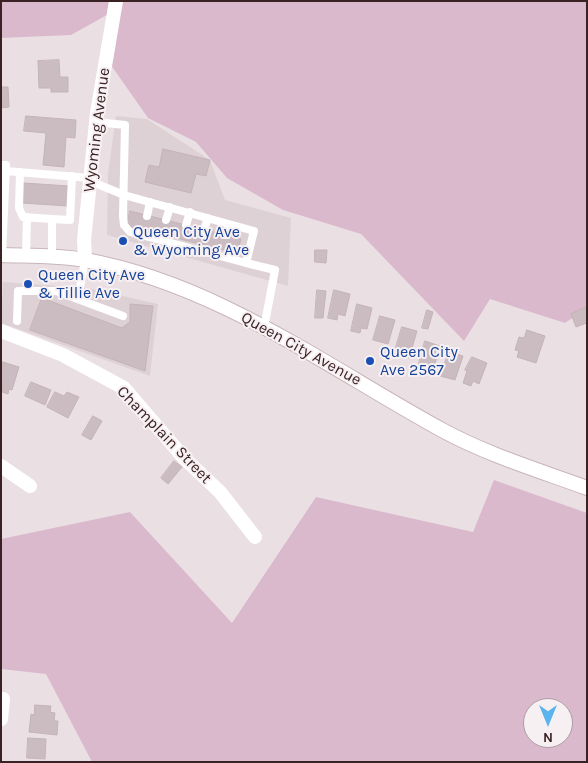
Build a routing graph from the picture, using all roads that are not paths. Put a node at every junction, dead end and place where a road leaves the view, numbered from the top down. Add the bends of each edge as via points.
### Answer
1 (116, 1) edge
2 (96, 122) junction
3 (4, 168) edge
4 (20, 172) junction
5 (72, 176) junction
6 (90, 179) junction
7 (124, 195) junction
8 (150, 202) junction
9 (170, 207) junction
10 (190, 212) junction
11 (147, 216) dead end
12 (27, 217) junction
13 (208, 218) junction
14 (52, 219) junction
15 (70, 220) junction
16 (166, 220) dead end
17 (86, 221) junction
18 (229, 224) junction
19 (186, 226) dead end
20 (204, 230) dead end
21 (226, 235) dead end
22 (1, 255) edge
23 (26, 256) junction
24 (52, 257) junction
25 (85, 260) junction
26 (246, 263) junction
27 (78, 299) junction
28 (123, 316) dead end
29 (17, 321) dead end
30 (264, 328) junction
31 (1, 331) edge
32 (1, 466) edge
33 (30, 486) dead end
34 (587, 488) edge
35 (256, 537) dead end
36 (3, 699) dead end
37 (1, 719) edge

1 - 2 street, Wyoming Avenue
2 - 6 street, Wyoming Avenue
2 - 7 lane via 125,125
3 - 4 lane
3 - 22 lane
4 - 5 lane
4 - 12 lane via 19,208
5 - 6 lane
5 - 15 lane
6 - 7 lane
6 - 17 street, Wyoming Avenue
7 - 8 lane
7 - 26 lane via 124,226 130,232 221,253
8 - 9 lane
8 - 11 lane
9 - 10 lane
9 - 16 lane
10 - 13 lane
10 - 19 lane
12 - 14 lane
12 - 23 lane
13 - 18 lane
13 - 20 lane
14 - 15 lane
14 - 24 lane
15 - 17 lane
17 - 25 street, Wyoming Avenue
18 - 21 lane
18 - 26 lane via 254,231
22 - 23 street, Queen City Avenue
23 - 24 street, Queen City Avenue
24 - 25 street, Queen City Avenue
25 - 27 lane
25 - 30 street, Queen City Avenue via 182,288
26 - 30 lane via 275,270
27 - 28 lane
27 - 29 lane via 56,291 18,291
30 - 34 street, Queen City Avenue via 444,431 496,456
31 - 35 street, Champlain Street via 62,355 124,388 184,458 220,492
32 - 33 street
36 - 37 street

